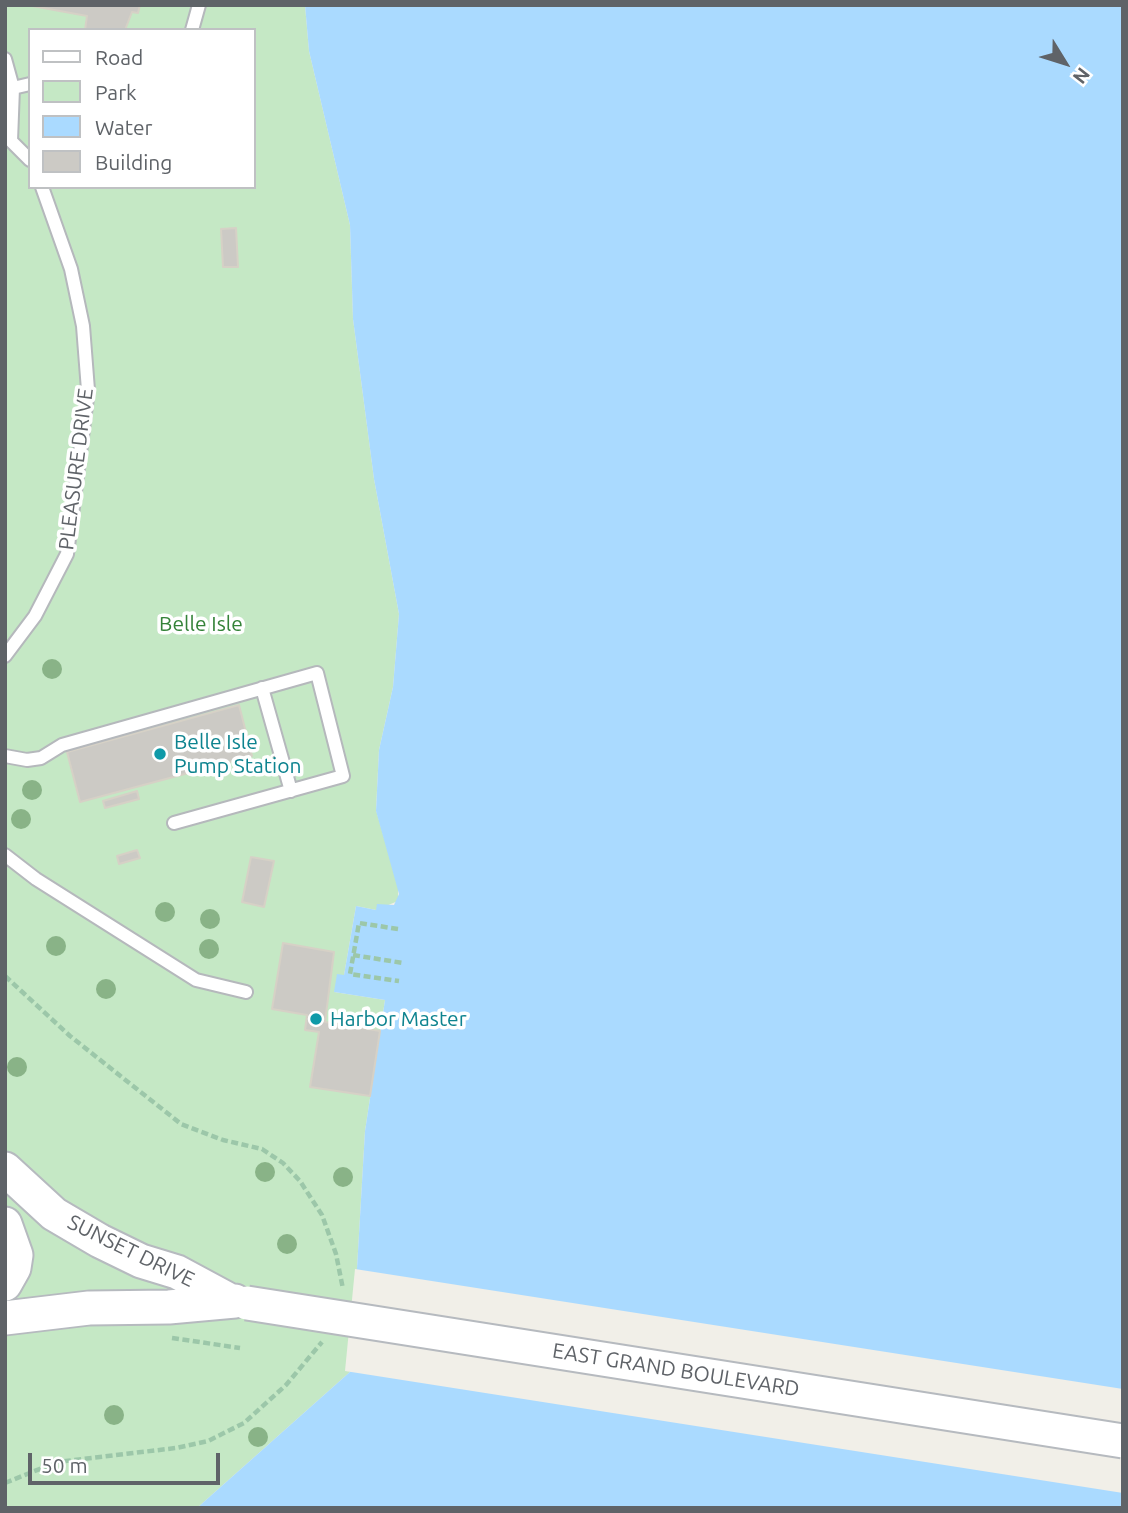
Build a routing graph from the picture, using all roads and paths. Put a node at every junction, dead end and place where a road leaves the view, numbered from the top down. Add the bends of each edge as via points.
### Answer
1 (199, 5) edge
2 (193, 28) edge
3 (5, 59) edge
4 (28, 84) edge
5 (13, 88) junction
6 (28, 158) edge
7 (43, 189) edge
8 (5, 656) edge
9 (262, 688) junction
10 (5, 756) edge
11 (291, 791) junction
12 (174, 823) dead end
13 (5, 855) edge
14 (398, 929) dead end
15 (353, 955) junction
16 (403, 963) dead end
17 (399, 981) dead end
18 (246, 992) dead end
19 (5, 1169) edge
20 (5, 1224) edge
21 (5, 1284) edge
22 (238, 1301) junction
23 (5, 1318) edge
24 (1123, 1441) edge

1 - 2 lane
3 - 5 lane
4 - 5 lane
5 - 6 lane via 10,141
7 - 8 lane, PLEASURE DRIVE via 71,269 83,326 88,390 67,555 35,616
9 - 10 lane via 62,745 41,758
9 - 11 lane
9 - 11 lane via 317,673 343,776
11 - 12 lane
13 - 18 lane via 196,980
14 - 15 path via 359,923
15 - 16 path
15 - 17 path via 350,974
19 - 22 street, SUNSET DRIVE via 54,1214 100,1241
20 - 21 street via 16,1255
22 - 23 street via 44,1311
22 - 24 street, EAST GRAND BOULEVARD, bridge

